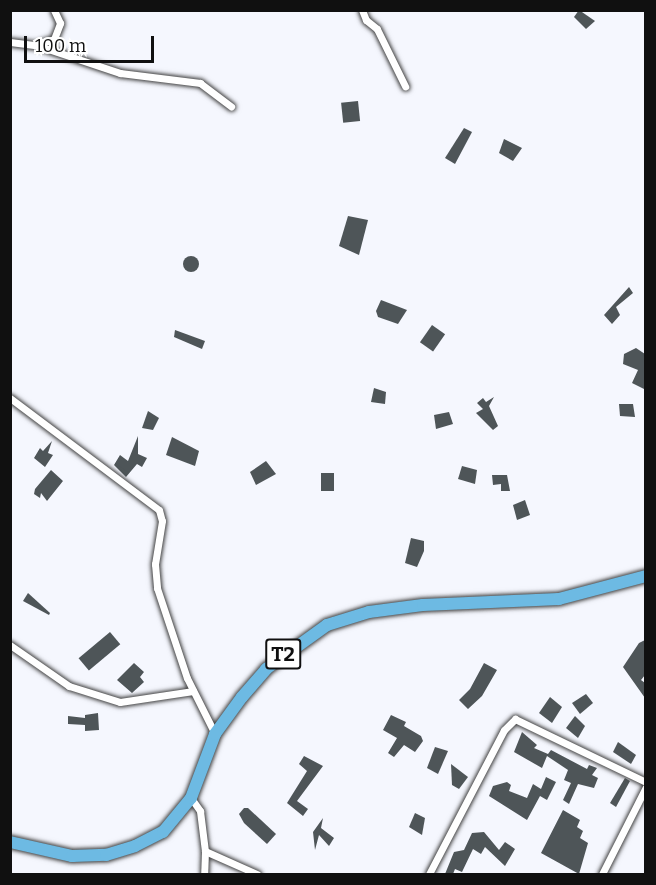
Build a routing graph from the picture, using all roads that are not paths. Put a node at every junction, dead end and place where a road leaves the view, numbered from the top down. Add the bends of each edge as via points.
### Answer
1 (54, 10) edge
2 (362, 10) edge
3 (10, 42) edge
4 (36, 45) junction
5 (405, 86) dead end
6 (231, 106) dead end
7 (10, 398) edge
8 (645, 576) edge
9 (10, 645) edge
10 (193, 691) junction
11 (215, 734) junction
12 (645, 782) edge
13 (645, 787) edge
14 (191, 798) junction
15 (10, 842) edge
16 (205, 851) junction
17 (204, 874) edge
18 (257, 874) edge
19 (429, 874) edge
20 (602, 874) edge

1 - 4 street via 60,23 58,32 54,39
2 - 5 street via 366,20 377,29
3 - 4 street
4 - 6 street via 120,73 200,83
7 - 10 street via 159,510 162,521 155,564 157,588
8 - 11 highway, T2 via 559,599 423,605 369,612 327,625 266,669
9 - 10 street via 69,686 120,702
10 - 11 street
11 - 14 highway, T2
12 - 19 street via 515,719 504,730
13 - 20 street
14 - 15 highway, T2 via 163,832 106,855 72,856
14 - 16 street via 200,811
16 - 17 street
16 - 18 street

